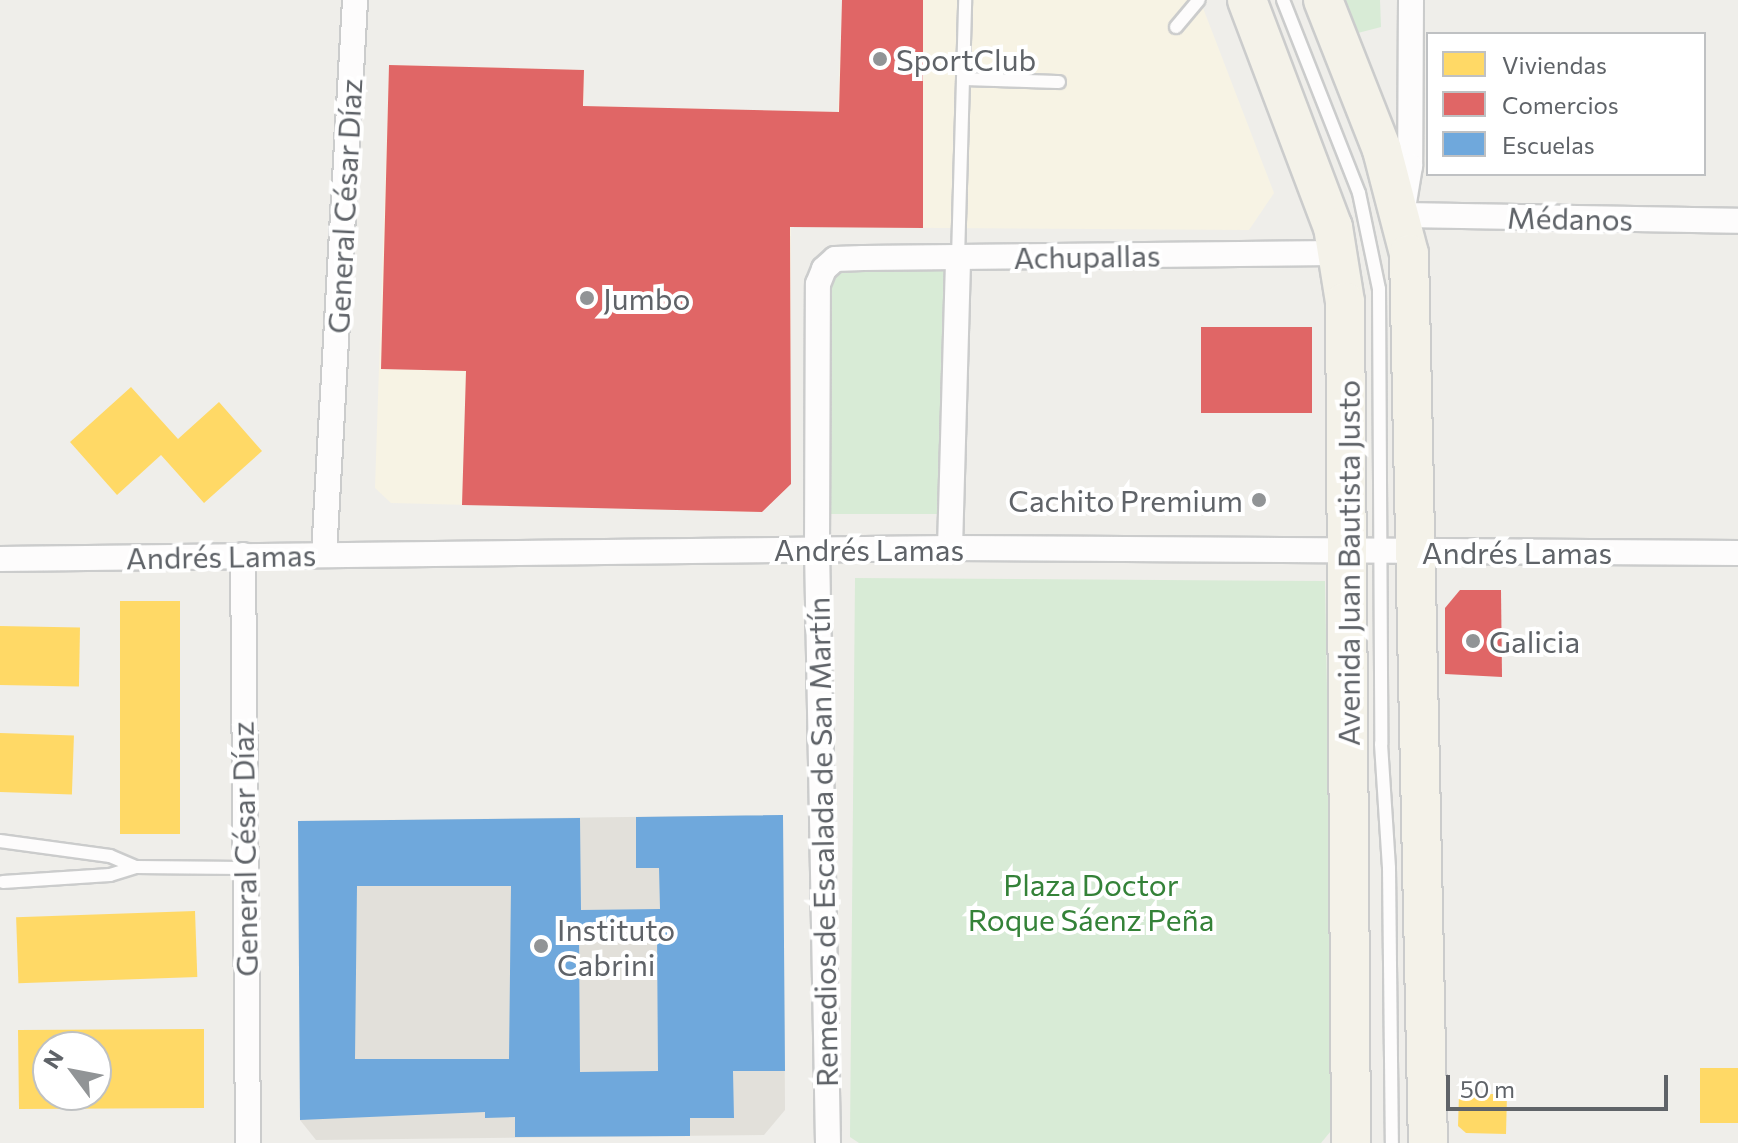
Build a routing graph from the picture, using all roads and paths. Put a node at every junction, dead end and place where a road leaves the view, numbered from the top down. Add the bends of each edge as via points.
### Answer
1 (355, 0) edge
2 (965, 0) edge
3 (1199, 0) edge
4 (1247, 0) edge
5 (1283, 0) edge
6 (1323, 0) edge
7 (1411, 0) edge
8 (1176, 27) dead end
9 (963, 79) junction
10 (1059, 82) dead end
11 (1402, 215) junction
12 (1738, 221) edge
13 (1339, 253) junction
14 (958, 258) junction
15 (835, 259) joint
16 (950, 548) junction
17 (817, 549) junction
18 (1382, 553) junction
19 (1738, 553) edge
20 (243, 555) junction
21 (324, 555) junction
22 (0, 559) edge
23 (0, 841) edge
24 (136, 867) junction
25 (243, 868) junction
26 (3, 882) dead end
27 (248, 1143) edge
28 (828, 1143) edge
29 (1351, 1143) edge
30 (1392, 1143) edge
31 (1428, 1143) edge

1 - 21 street, General César Díaz
2 - 9 lane
3 - 8 lane
4 - 13 main road, Avenida Juan Bautista Justo
5 - 18 lane via 1359,193 1372,242 1379,289
6 - 11 main road, Avenida Juan Bautista Justo
7 - 11 street via 1410,166
9 - 10 lane
9 - 14 lane
11 - 12 street, Médanos
11 - 18 main road, Avenida Juan Bautista Justo via 1411,298
13 - 14 street, Achupallas
13 - 18 main road, Avenida Juan Bautista Justo
14 - 15 street, Achupallas
14 - 16 street
15 - 17 street, Remedios de Escalada de San Martín via 818,284
16 - 17 street, Andrés Lamas
16 - 18 street, Andrés Lamas
17 - 21 street, Andrés Lamas
17 - 28 street, Remedios de Escalada de San Martín
18 - 19 street, Andrés Lamas
18 - 29 main road, Avenida Juan Bautista Justo
18 - 30 lane via 1381,744 1389,868
18 - 31 main road, Avenida Juan Bautista Justo
20 - 21 street, Andrés Lamas
20 - 22 street, Andrés Lamas
20 - 25 street, General César Díaz
23 - 24 lane via 110,856
24 - 25 lane
24 - 26 lane via 110,875
25 - 27 street, General César Díaz

